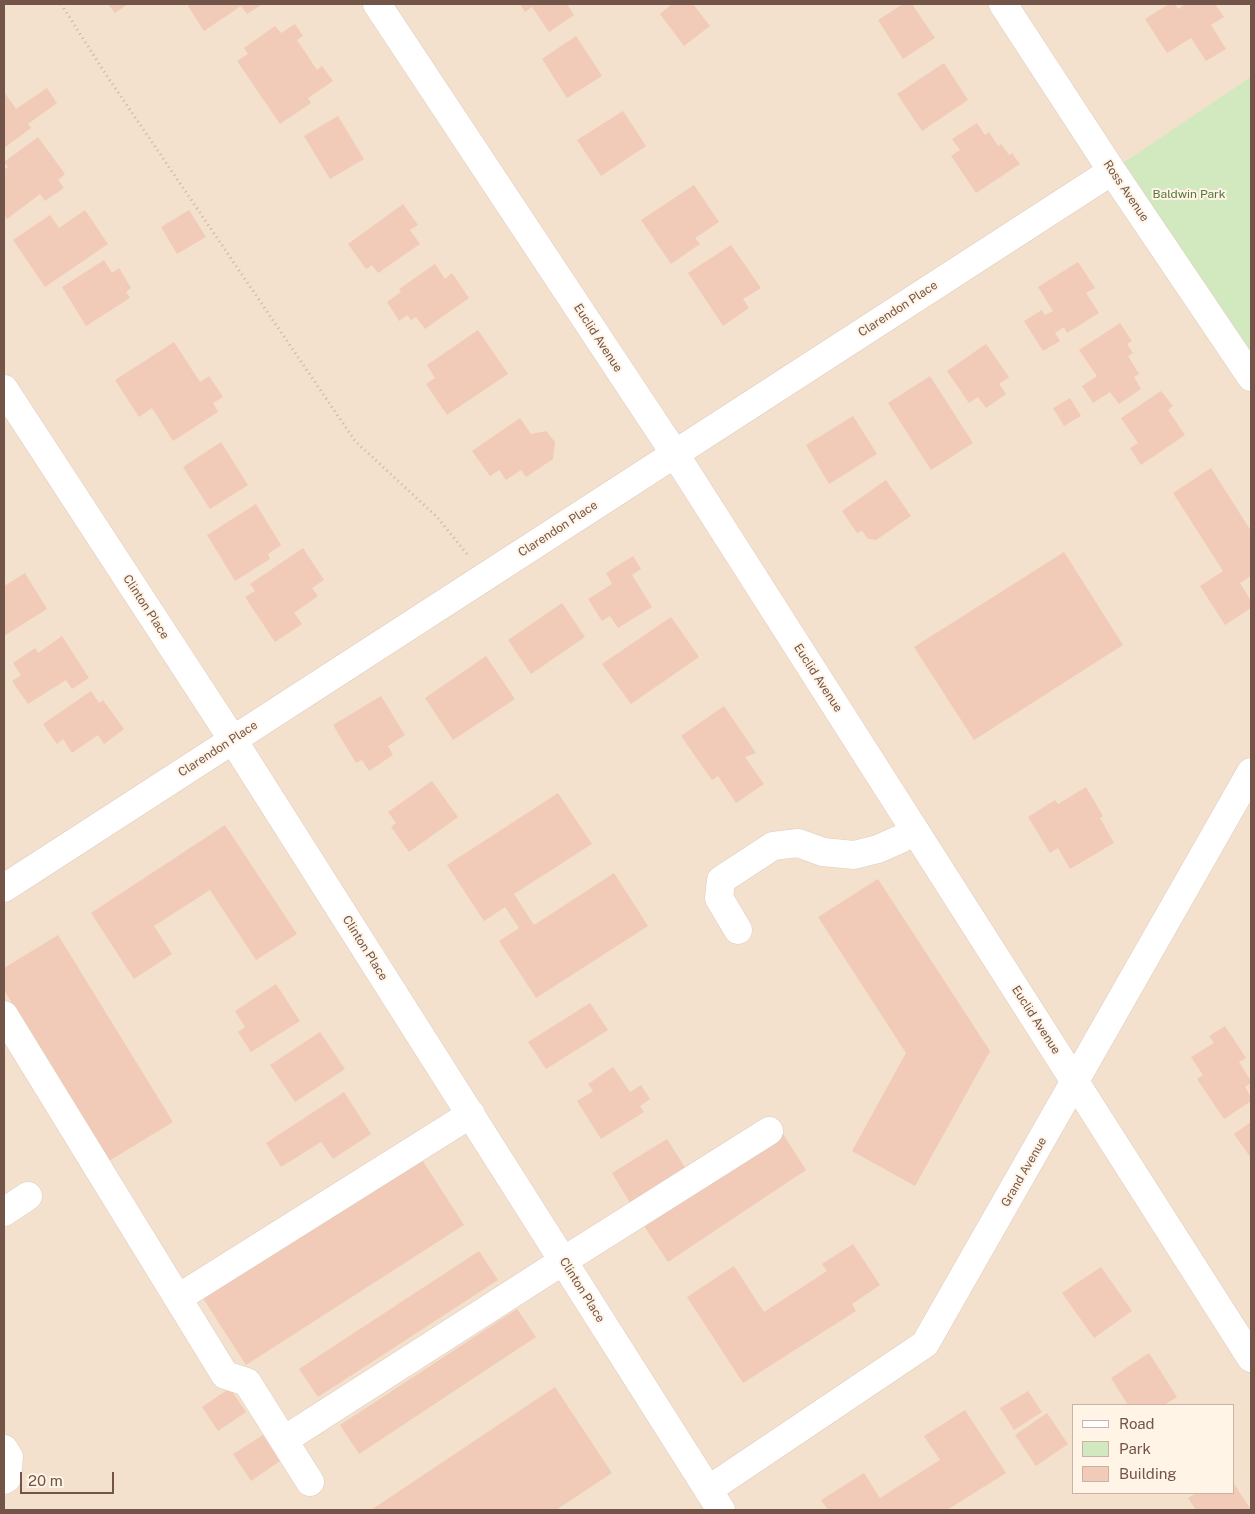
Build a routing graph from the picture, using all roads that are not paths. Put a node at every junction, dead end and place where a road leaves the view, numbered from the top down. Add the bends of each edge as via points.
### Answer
1 (377, 4) edge
2 (1003, 4) edge
3 (1112, 171) junction
4 (1251, 377) edge
5 (4, 389) edge
6 (675, 454) junction
7 (233, 740) junction
8 (1251, 772) edge
9 (916, 832) junction
10 (4, 888) edge
11 (738, 930) dead end
12 (4, 1016) edge
13 (1076, 1082) junction
14 (470, 1114) junction
15 (769, 1130) dead end
16 (28, 1196) dead end
17 (4, 1212) edge
18 (563, 1261) junction
19 (178, 1298) junction
20 (1251, 1358) edge
21 (284, 1440) junction
22 (4, 1449) edge
23 (4, 1480) edge
24 (310, 1482) dead end
25 (715, 1500) edge

1 - 6 street, Euclid Avenue
2 - 3 street, Ross Avenue
3 - 4 street, Ross Avenue
3 - 6 street, Clarendon Place
5 - 7 street, Clinton Place
6 - 7 street, Clarendon Place
6 - 9 street, Euclid Avenue
7 - 10 street, Clarendon Place
7 - 14 street, Clinton Place
8 - 13 street, Grand Avenue
9 - 11 street via 878,849 854,855 824,852 798,843 774,846 722,880 718,898
9 - 13 street, Euclid Avenue
12 - 19 street
13 - 20 street, Euclid Avenue
13 - 25 street, Grand Avenue via 925,1344
14 - 18 street, Clinton Place
14 - 19 street
15 - 18 street
16 - 17 street
18 - 21 street
18 - 25 street, Clinton Place
19 - 21 street via 225,1375 247,1382
21 - 24 street
22 - 23 street via 8,1457 7,1478

